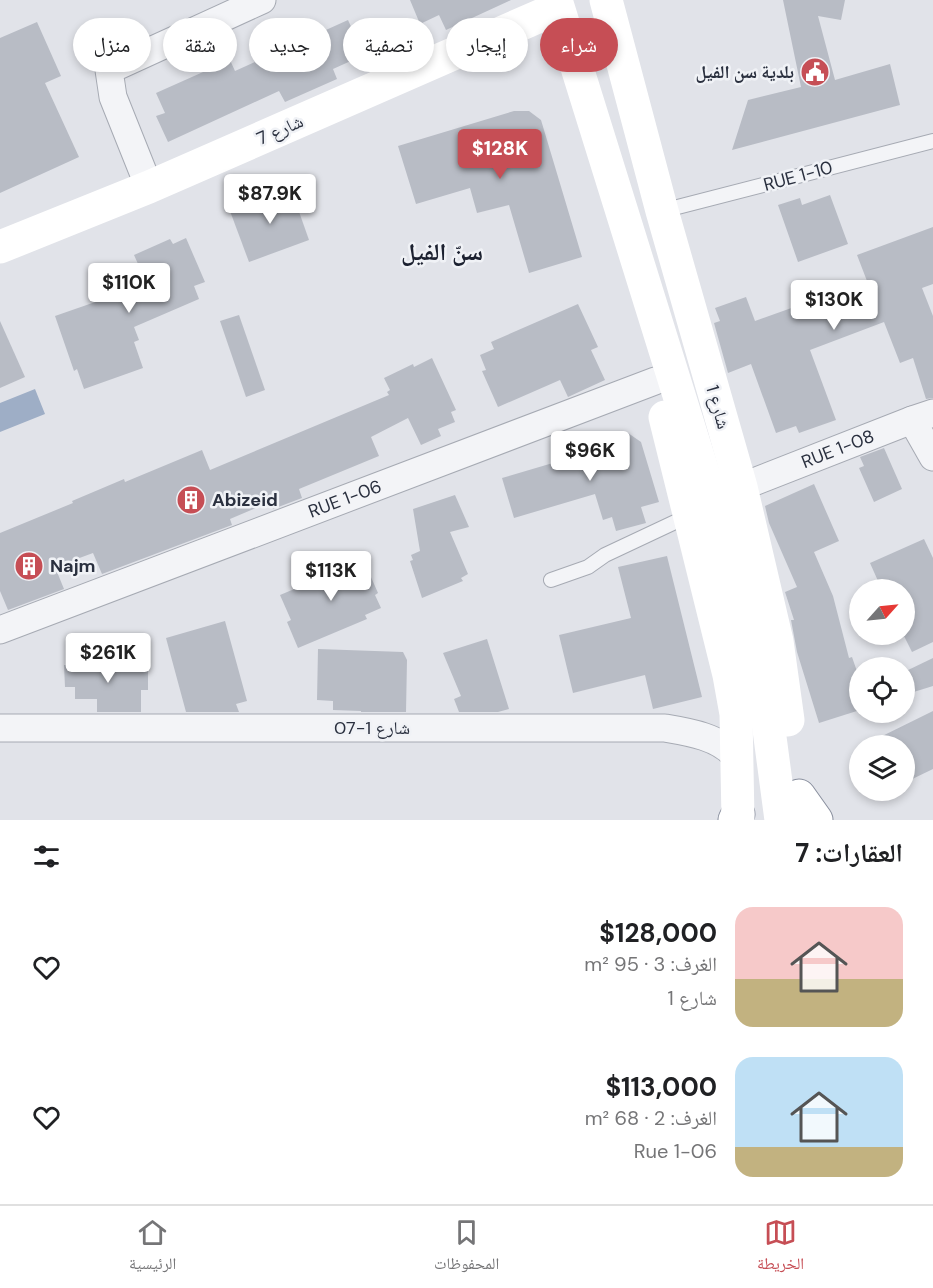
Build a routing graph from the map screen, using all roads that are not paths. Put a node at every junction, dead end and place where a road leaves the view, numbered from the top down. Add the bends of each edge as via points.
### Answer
1 (262, 0) edge
2 (606, 0) edge
3 (557, 4) edge
4 (933, 141) edge
5 (149, 187) junction
6 (662, 211) junction
7 (0, 247) edge
8 (644, 285) junction
9 (655, 381) junction
10 (922, 417) edge
11 (933, 457) edge
12 (741, 487) junction
13 (690, 515) junction
14 (551, 580) dead end
15 (0, 630) edge
16 (736, 714) junction
17 (0, 728) edge
18 (736, 757) junction
19 (799, 814) edge
20 (741, 819) edge

1 - 5 street via 109,70 113,97
2 - 6 main road, شارع 1
3 - 5 main road, شارع 7
3 - 8 main road, شارع 1
4 - 6 lane, RUE 1-10
5 - 7 main road, شارع 7
6 - 12 main road, شارع 1
8 - 9 main road, شارع 1
8 - 19 main road, شارع 1 via 729,559 766,707
9 - 13 main road, شارع 1
9 - 15 street, RUE 1-06
10 - 11 street
10 - 12 street, RUE 1-08
12 - 19 main road, شارع 1 via 777,641
13 - 14 lane via 588,567
13 - 16 main road, شارع 1
16 - 18 main road, شارع 1
16 - 20 main road
17 - 18 street, شارع 1-07 via 665,728 719,743
18 - 20 main road, شارع 1

